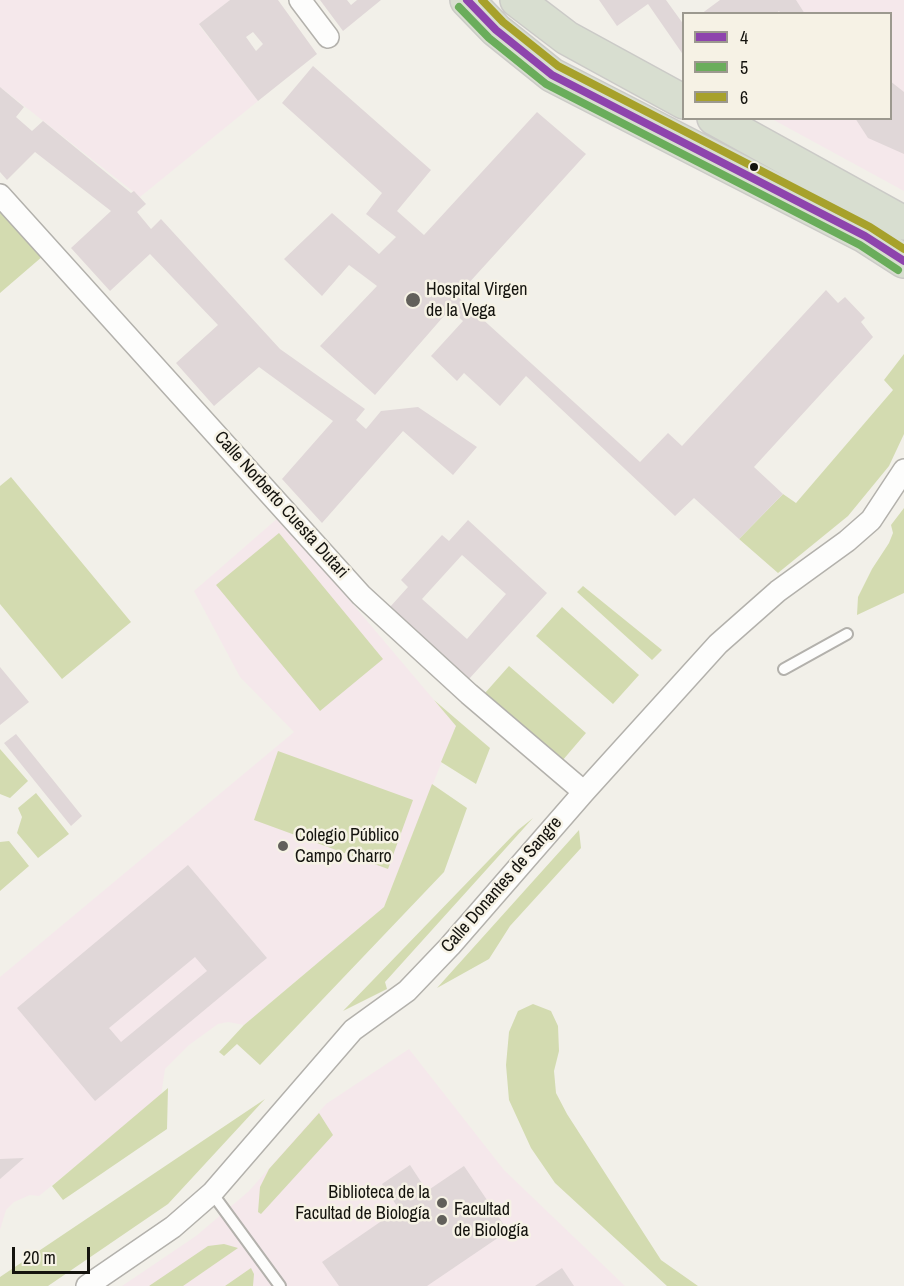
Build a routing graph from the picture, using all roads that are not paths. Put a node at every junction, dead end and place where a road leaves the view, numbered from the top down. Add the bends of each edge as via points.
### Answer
1 (300, 0) edge
2 (467, 0) edge
3 (517, 0) edge
4 (328, 37) dead end
5 (682, 101) edge
6 (718, 120) edge
7 (0, 195) edge
8 (904, 223) edge
9 (904, 261) edge
10 (904, 470) edge
11 (847, 634) dead end
12 (784, 669) dead end
13 (584, 792) junction
14 (212, 1193) junction
15 (87, 1286) edge
16 (280, 1286) edge

1 - 4 street
2 - 9 highway via 496,30 552,75 865,236
3 - 5 highway via 567,38
6 - 8 highway
7 - 13 street, Calle Norberto Cuesta Dutari via 361,594 469,694
10 - 13 street, Calle Donantes de Sangre via 871,520 739,624
11 - 12 lane
13 - 14 street, Calle Donantes de Sangre via 407,991 353,1030
14 - 15 street, Calle Donantes de Sangre via 173,1227
14 - 16 lane

